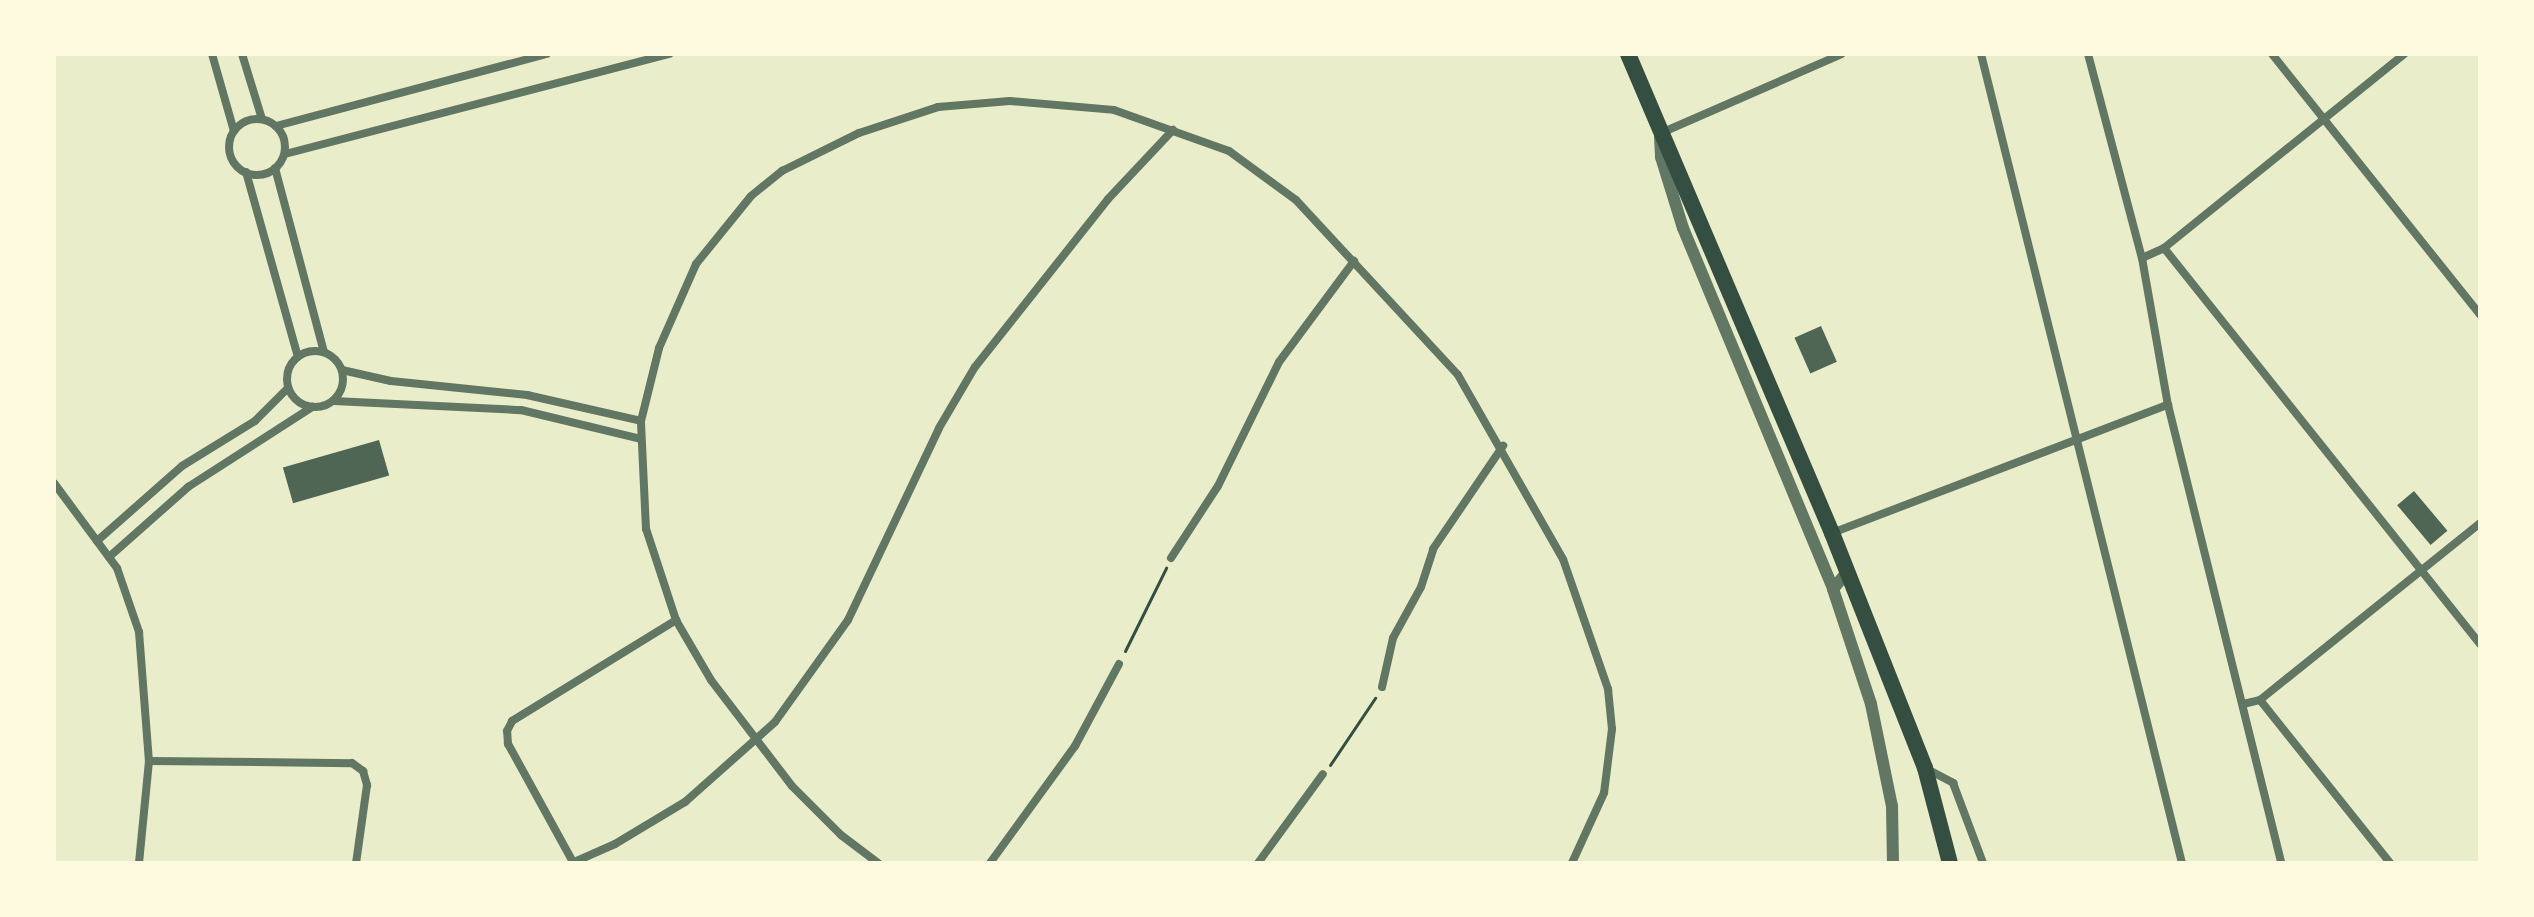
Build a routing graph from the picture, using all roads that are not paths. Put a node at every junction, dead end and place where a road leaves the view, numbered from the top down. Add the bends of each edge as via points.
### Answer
1 (212, 54) edge
2 (547, 54) edge
3 (669, 54) edge
4 (1628, 54) edge
5 (1842, 54) edge
6 (1981, 54) edge
7 (2088, 54) edge
8 (2272, 54) edge
9 (2404, 54) edge
10 (242, 56) edge
11 (262, 119) junction
12 (2325, 120) junction
13 (276, 126) junction
14 (1173, 130) junction
15 (234, 131) junction
16 (1660, 134) junction
17 (285, 154) junction
18 (275, 168) junction
19 (246, 172) junction
20 (2164, 248) junction
21 (2142, 258) junction
22 (1354, 261) junction
23 (2480, 315) edge
24 (324, 352) junction
25 (298, 357) junction
26 (342, 370) junction
27 (288, 388) junction
28 (334, 401) junction
29 (2168, 405) junction
30 (312, 407) junction
31 (641, 421) junction
32 (2074, 437) junction
33 (641, 439) junction
34 (1503, 446) junction
35 (54, 483) edge
36 (2480, 523) edge
37 (1832, 533) junction
38 (97, 541) junction
39 (109, 557) junction
40 (1171, 558) road end
41 (2422, 570) junction
42 (1847, 572) junction
43 (1833, 589) junction
44 (676, 620) junction
45 (2480, 644) edge
46 (1119, 664) road end
47 (1382, 687) road end
48 (2260, 700) junction
49 (2243, 704) junction
50 (756, 741) junction
51 (149, 761) junction
52 (1925, 768) junction
53 (1323, 774) road end
54 (139, 863) edge
55 (356, 863) edge
56 (573, 863) edge
57 (878, 863) edge
58 (990, 863) edge
59 (1258, 863) edge
60 (1572, 863) edge
61 (1893, 863) edge
62 (1950, 863) edge
63 (1983, 863) edge
64 (2182, 863) edge
65 (2281, 863) edge
66 (2390, 863) edge

1 - 15 street
2 - 13 street
3 - 17 street
4 - 16 main road
5 - 16 street
6 - 32 street
7 - 21 street
8 - 12 street
9 - 12 street
10 - 11 street
11 - 13 street
11 - 15 street via 246,121
12 - 20 street
12 - 23 street
13 - 17 street
14 - 22 street via 1229,151 1261,172
14 - 31 street via 1114,110 1060,104 1010,101 938,107 859,133 782,171 724,223 696,264 659,348
14 - 50 street via 1108,199 975,367 939,428 848,620
15 - 19 street via 229,150
16 - 37 main road
16 - 43 street via 1661,157 1683,228
17 - 18 street
18 - 19 street via 261,174
18 - 24 street
19 - 25 street
20 - 21 street
20 - 41 street
21 - 29 street
22 - 34 street via 1458,375
22 - 40 street via 1279,362 1218,486
24 - 25 street
24 - 26 street
25 - 27 street via 288,371
26 - 28 street via 343,386
26 - 31 street via 391,381 527,395
27 - 30 street
27 - 38 street via 255,421 182,466
28 - 30 street
28 - 33 street via 508,408 582,421
29 - 32 street
29 - 49 street
30 - 39 street via 188,487
31 - 33 street
32 - 37 street
32 - 64 street
33 - 44 street via 646,529
34 - 47 street via 1433,549 1421,587 1393,638
34 - 60 street via 1563,559 1608,689 1612,729 1604,793
35 - 38 street
36 - 41 street
37 - 42 main road
38 - 39 street
39 - 51 street via 139,632
41 - 45 street
41 - 48 street
42 - 43 street
42 - 52 main road
43 - 61 street via 1871,704 1892,806
44 - 50 street
44 - 56 street via 512,721 507,731 508,744
46 - 58 street via 1075,746
48 - 49 street
48 - 66 street
49 - 65 street
50 - 56 street via 685,802
50 - 57 street via 831,826
51 - 54 street
51 - 55 street via 352,763 363,771 367,785
52 - 62 main road
52 - 63 street via 1953,783
53 - 59 street

